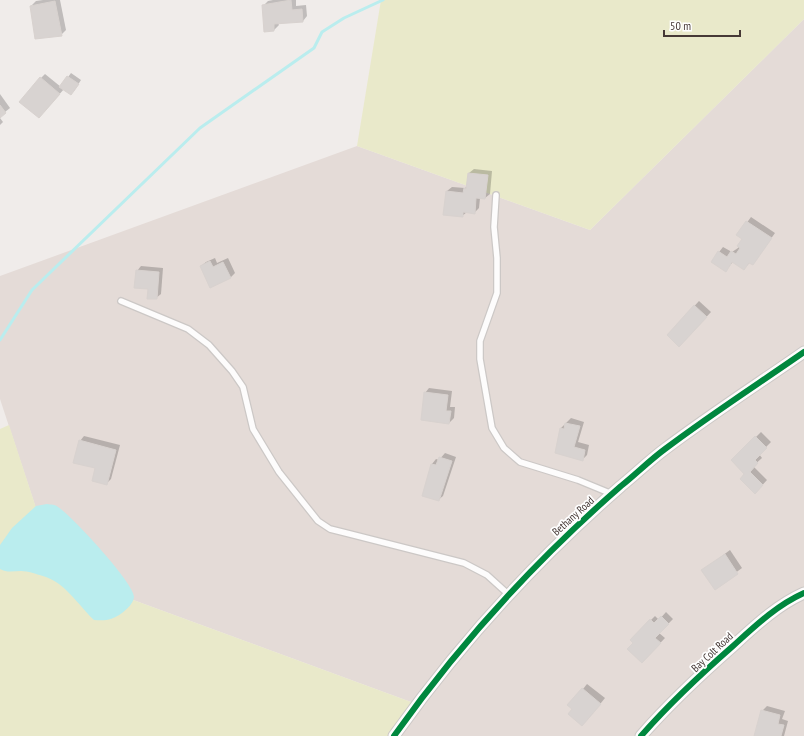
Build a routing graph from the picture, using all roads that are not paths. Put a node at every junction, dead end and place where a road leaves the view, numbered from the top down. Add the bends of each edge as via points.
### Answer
1 (496, 195) dead end
2 (121, 301) dead end
3 (804, 352) edge
4 (612, 494) junction
5 (804, 593) edge
6 (508, 594) junction
7 (646, 734) edge
8 (394, 736) edge

1 - 4 lane via 494,227 497,293 480,341 480,360 492,428 504,448 520,462 578,480
2 - 6 lane via 188,329 219,356 243,387 252,429 279,472 318,521 346,533 464,563 487,575
3 - 4 street, Bethany Road via 665,449
4 - 6 street, Bethany Road via 566,534
5 - 7 street, Bay Colt Road via 761,621 711,666
6 - 8 street, Bethany Road via 428,688

